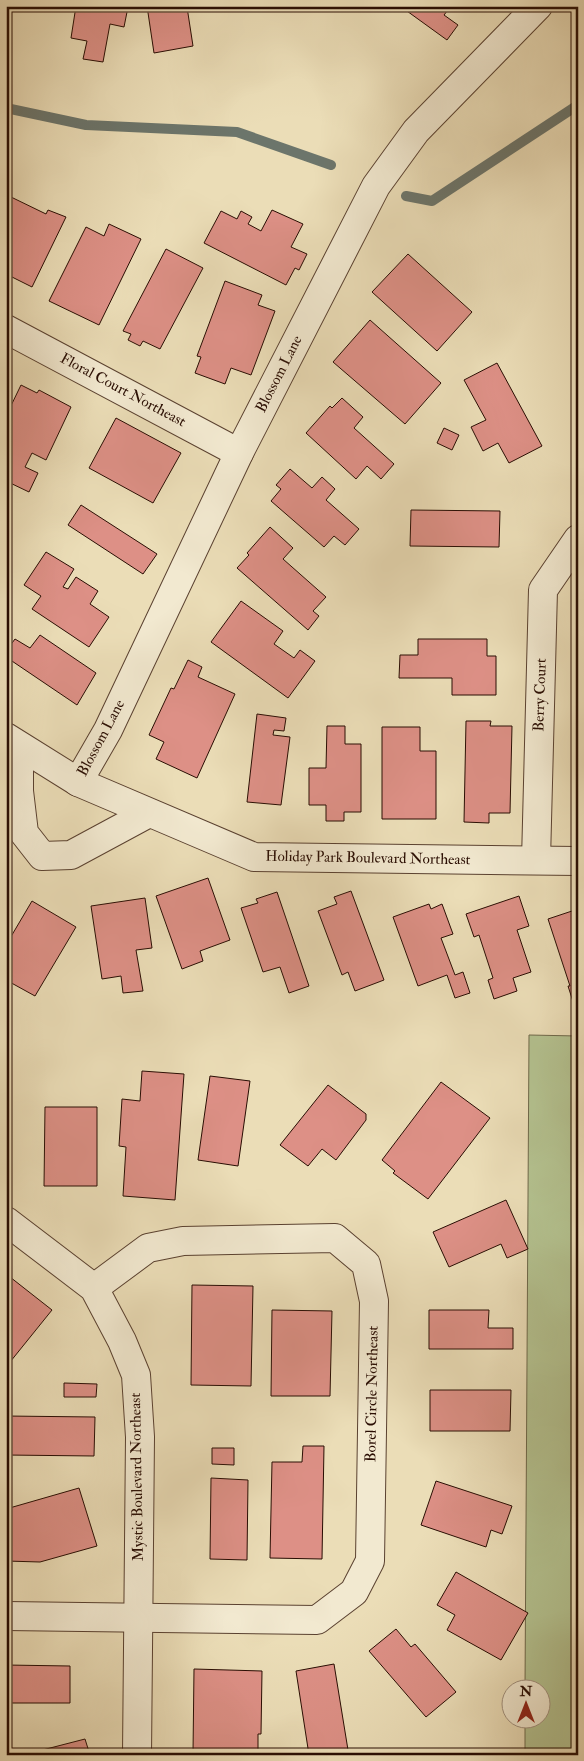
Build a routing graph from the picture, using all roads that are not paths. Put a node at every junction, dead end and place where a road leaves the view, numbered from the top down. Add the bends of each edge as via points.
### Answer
1 (538, 6) edge
2 (6, 329) edge
3 (239, 453) junction
4 (578, 539) edge
5 (13, 742) edge
6 (78, 782) junction
7 (150, 813) junction
8 (536, 860) junction
9 (578, 861) edge
10 (6, 1222) edge
11 (94, 1288) junction
12 (6, 1616) edge
13 (138, 1619) junction
14 (137, 1755) edge

1 - 3 street, Blossom Lane via 416,131 376,186
2 - 3 street, Floral Court Northeast
3 - 6 street, Blossom Lane via 108,730
4 - 8 street, Berry Court via 544,590
5 - 6 street, Holiday Park Boulevard Northeast
5 - 7 street via 24,833 42,856 71,855
6 - 7 street, Holiday Park Boulevard Northeast
7 - 8 street, Holiday Park Boulevard Northeast via 254,857
8 - 9 street, Holiday Park Boulevard Northeast
10 - 11 street, Mystic Boulevard Northeast
11 - 13 street, Mystic Boulevard Northeast via 136,1375 140,1437
11 - 13 street, Borel Circle Northeast via 148,1248 183,1241 335,1238 366,1264 374,1301 370,1561 354,1592 317,1620
12 - 13 street, Borel Circle Northeast
13 - 14 street, Mystic Boulevard Northeast

